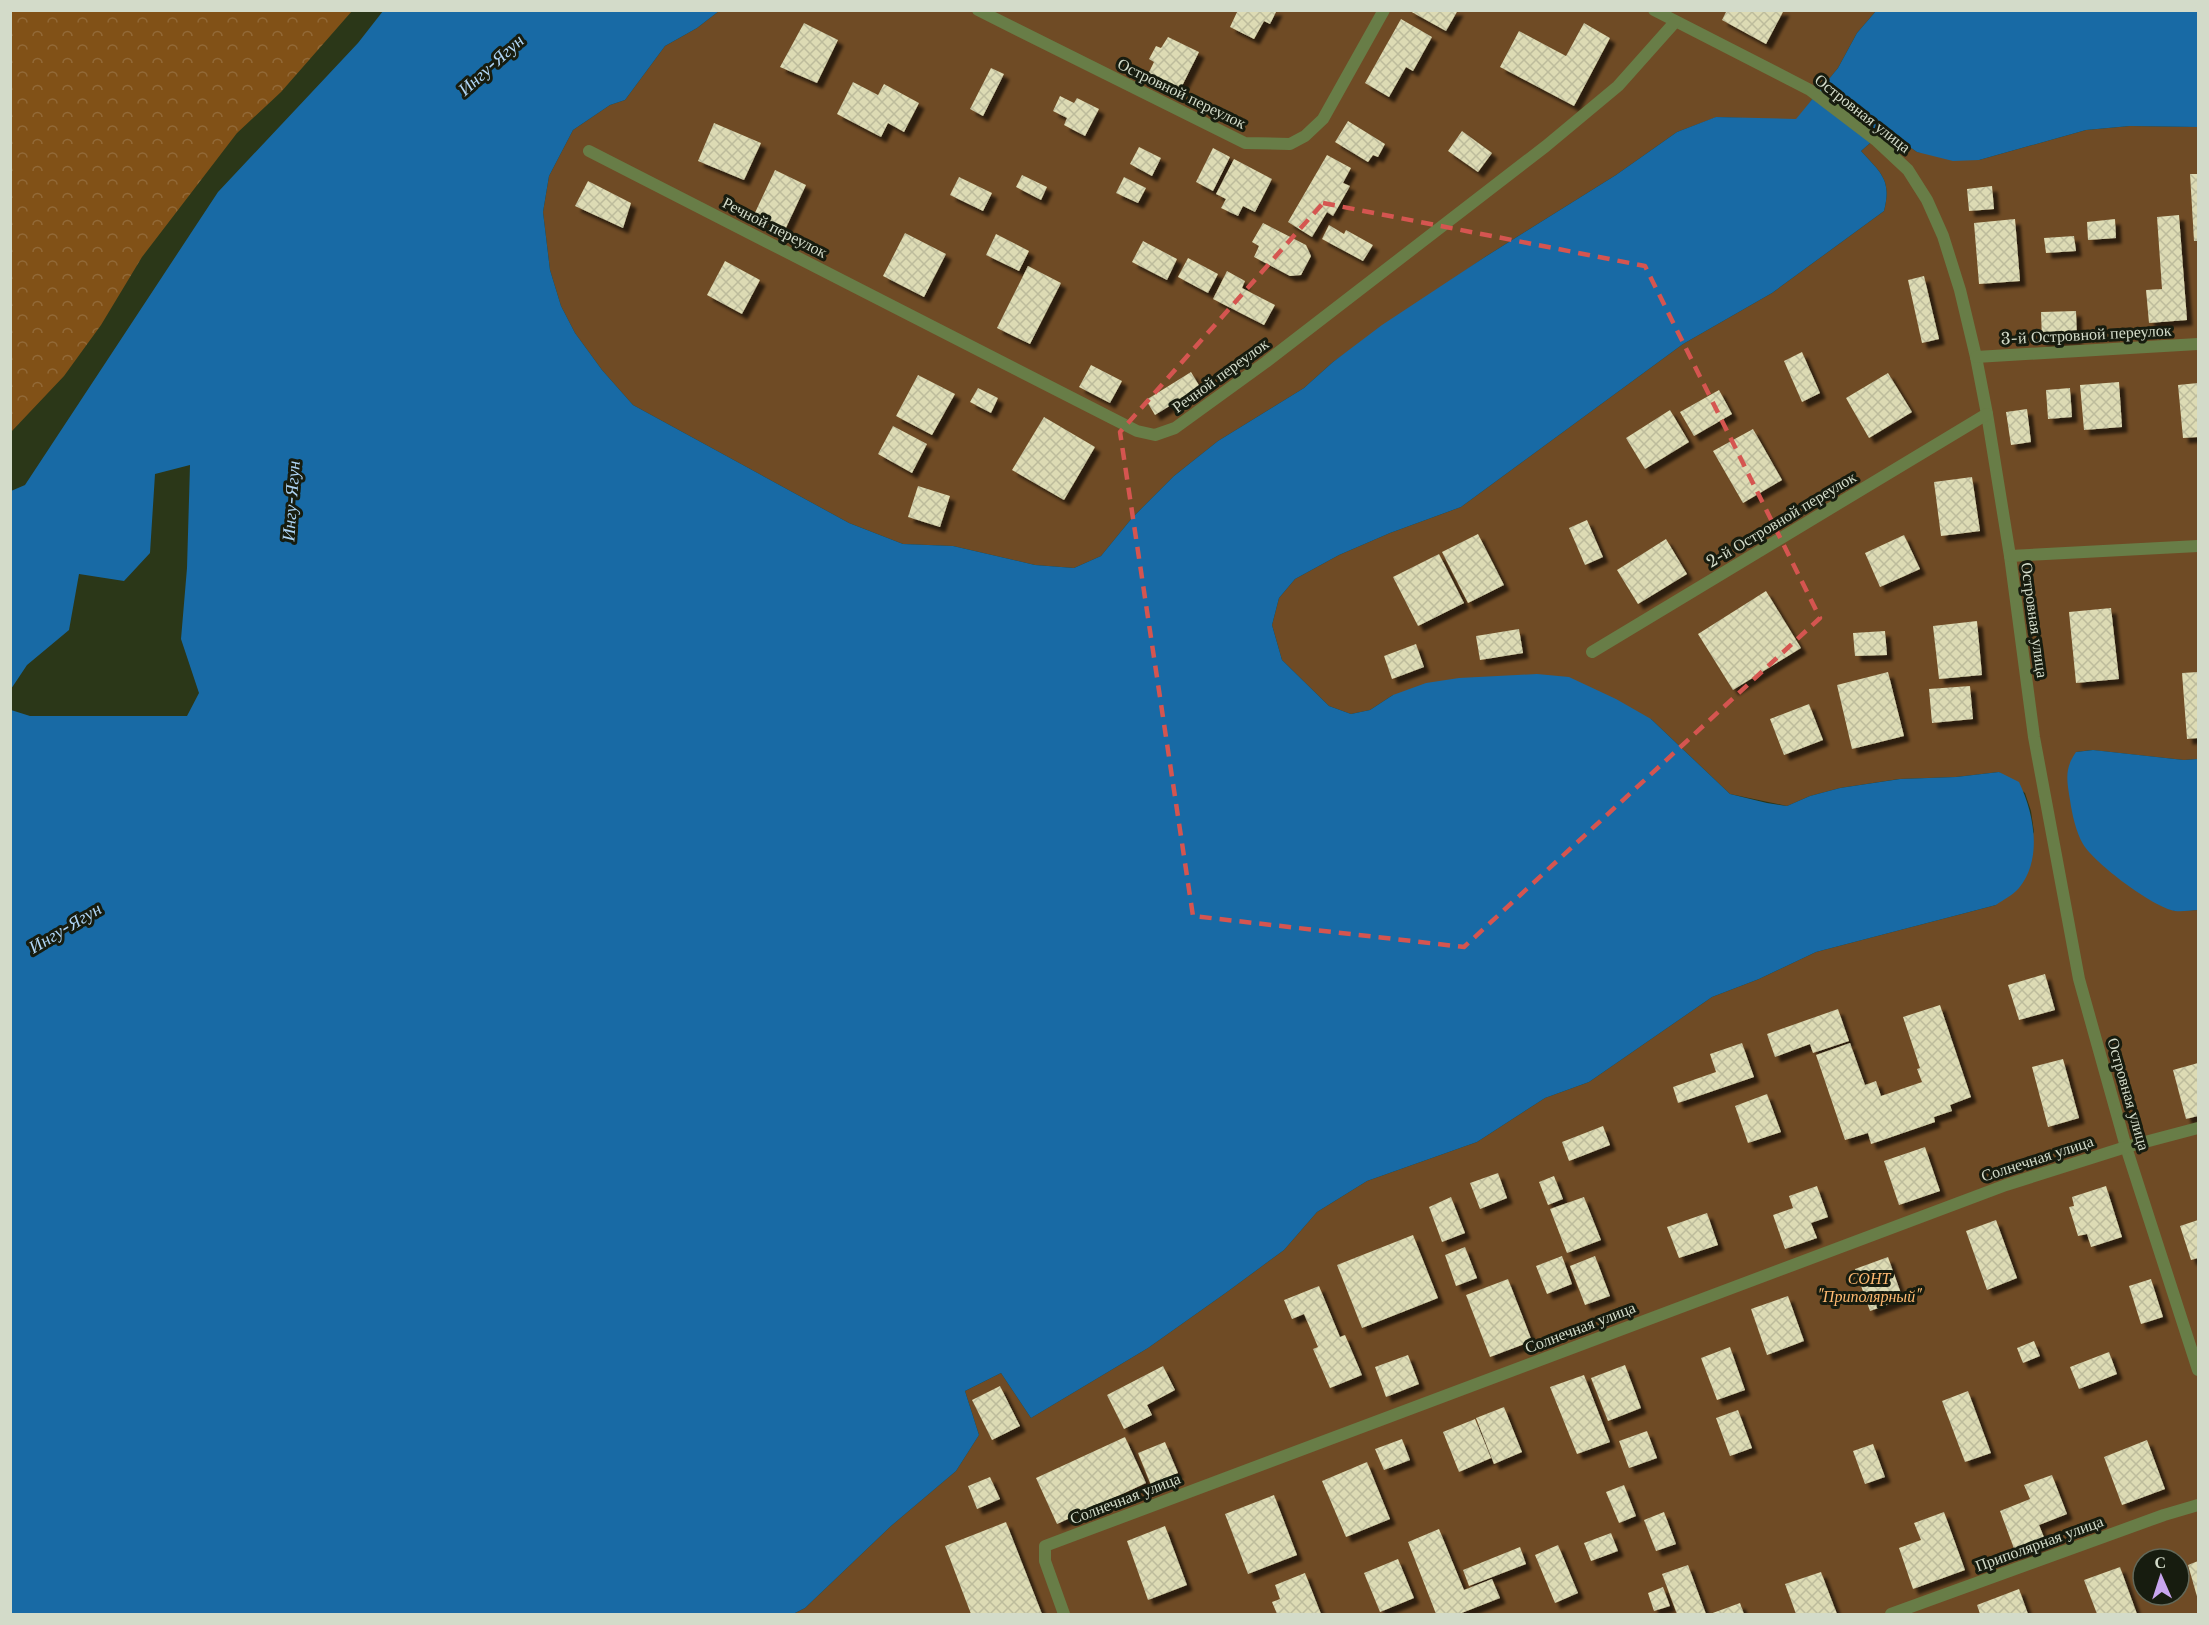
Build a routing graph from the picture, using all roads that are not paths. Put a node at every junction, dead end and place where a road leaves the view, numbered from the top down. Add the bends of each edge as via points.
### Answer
1 (978, 10) edge
2 (1384, 10) edge
3 (1654, 10) edge
4 (1675, 22) junction
5 (589, 151) dead end
6 (2199, 344) edge
7 (1976, 357) junction
8 (1987, 414) junction
9 (2199, 546) edge
10 (2010, 556) junction
11 (1592, 652) dead end
12 (2199, 1128) edge
13 (2126, 1147) junction
14 (2199, 1370) edge
15 (2199, 1505) edge
16 (1064, 1614) edge
17 (1891, 1614) edge

1 - 2 lane, Островной переулок via 1245,143 1290,144 1323,119
3 - 4 lane, Островная улица
4 - 5 lane, Речной переулок via 1618,86 1546,146 1266,362 1175,428 1155,435 1137,431
4 - 7 lane, Островная улица via 1810,90 1908,170 1943,236
6 - 7 lane, 3-й Островной переулок
7 - 8 lane, Островная улица
8 - 10 lane, Островная улица
8 - 11 lane, 2-й Островной переулок
9 - 10 lane
10 - 13 lane, Островная улица via 2034,737 2076,962
12 - 13 lane, Солнечная улица
13 - 14 lane, Островная улица
13 - 16 lane, Солнечная улица via 2006,1185 1045,1546 1045,1561
15 - 17 lane, Приполярная улица

